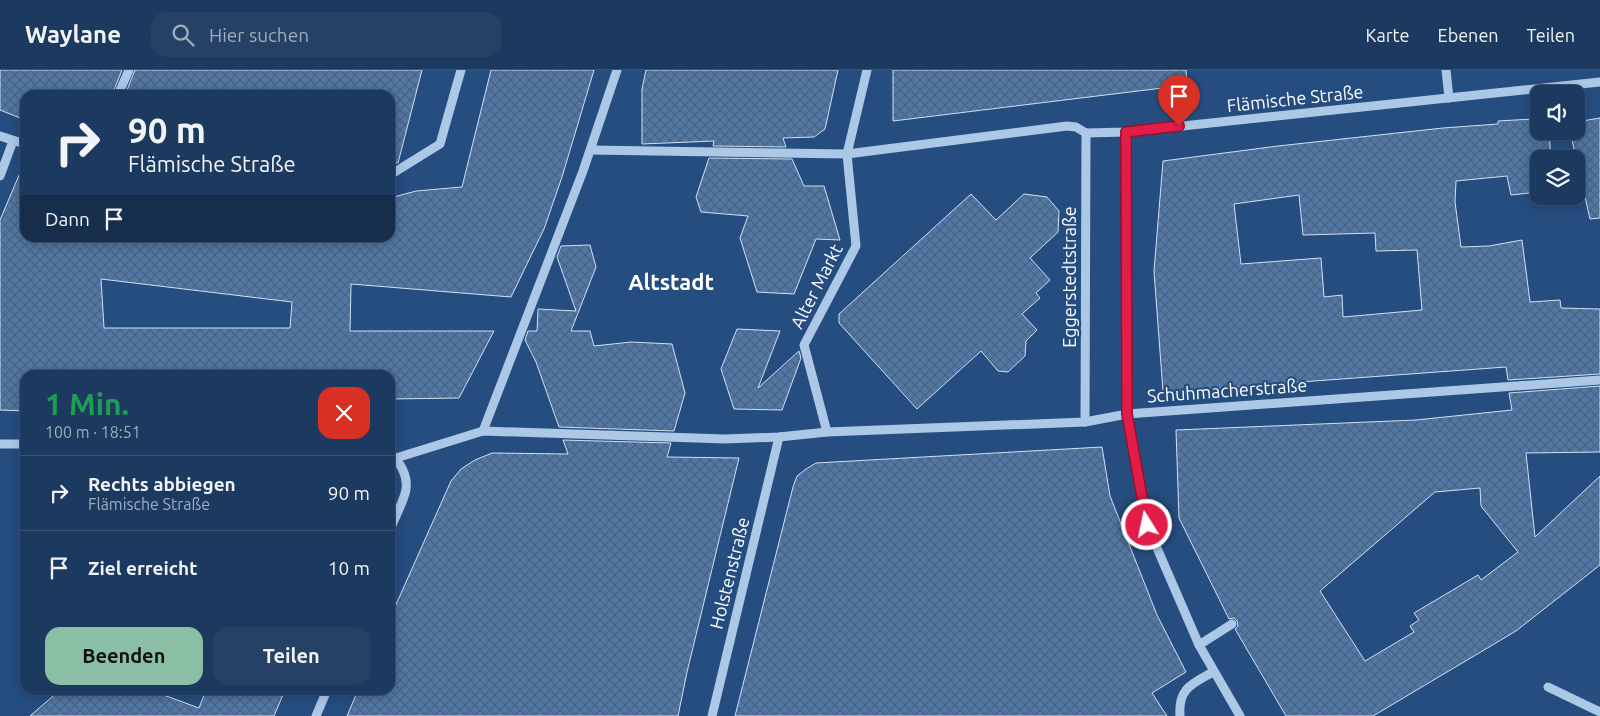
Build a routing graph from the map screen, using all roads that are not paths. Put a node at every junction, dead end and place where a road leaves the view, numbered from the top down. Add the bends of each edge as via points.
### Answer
1 (129, 70) edge
2 (461, 70) edge
3 (617, 70) edge
4 (867, 70) edge
5 (1446, 70) edge
6 (1600, 82) edge
7 (120, 90) edge
8 (1449, 98) junction
9 (1126, 132) junction
10 (1086, 133) junction
11 (0, 136) edge
12 (13, 141) junction
13 (20, 143) edge
14 (591, 150) junction
15 (847, 154) junction
16 (395, 171) edge
17 (0, 176) edge
18 (1600, 380) edge
19 (1127, 414) junction
20 (1085, 422) junction
21 (483, 431) junction
22 (827, 432) junction
23 (779, 437) junction
24 (0, 444) edge
25 (20, 444) edge
26 (395, 455) edge
27 (395, 459) edge
28 (395, 517) edge
29 (1232, 624) dead end
30 (1199, 645) junction
31 (1213, 672) junction
32 (1548, 687) dead end
33 (325, 695) edge
34 (1600, 712) edge
35 (316, 716) edge
36 (712, 716) edge
37 (1180, 716) edge
38 (1240, 716) edge

1 - 7 street
2 - 16 street via 440,144
3 - 14 street
4 - 15 street, Alter Markt
5 - 8 street
6 - 8 street, Flämische Straße
8 - 9 street, Flämische Straße
9 - 10 street, Flämische Straße
9 - 19 street
10 - 15 street, Flämische Straße via 1066,126
10 - 20 street, Eggerstedtstraße
11 - 12 street
12 - 13 street
12 - 17 street
14 - 15 street
14 - 21 street
15 - 22 street, Alter Markt via 856,246 804,344
18 - 19 street, Schuhmacherstraße
19 - 20 street, Schuhmacherstraße
19 - 30 street via 1147,525
20 - 22 street, Schuhmacherstraße
21 - 23 street via 725,439
21 - 26 street
22 - 23 street
23 - 36 street, Holstenstraße
24 - 25 street
27 - 28 street via 404,473 406,489
29 - 30 street
30 - 31 street
31 - 37 street via 1187,687 1180,704
31 - 38 street
32 - 34 street
33 - 35 street

